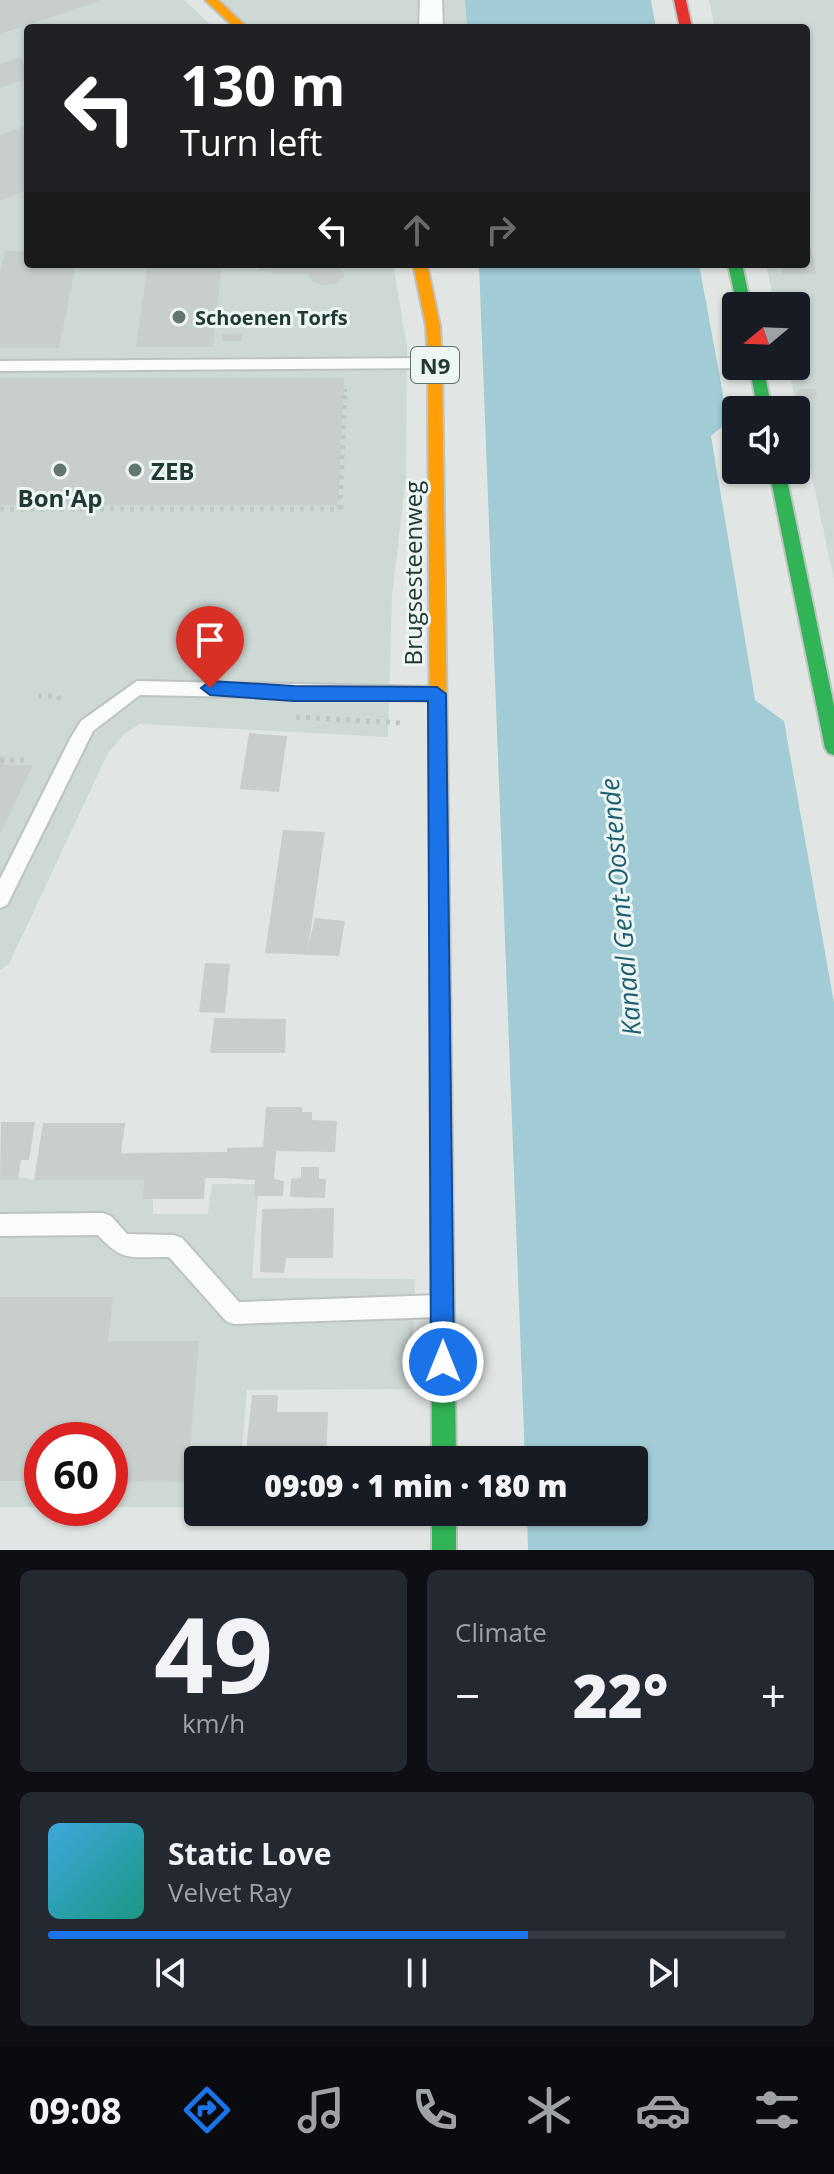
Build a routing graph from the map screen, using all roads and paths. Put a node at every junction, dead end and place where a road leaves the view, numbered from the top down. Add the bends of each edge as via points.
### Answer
1 (211, 0) edge
2 (431, 0) edge
3 (680, 0) edge
4 (238, 24) edge
5 (431, 24) edge
6 (685, 24) edge
7 (421, 268) edge
8 (736, 268) edge
9 (741, 292) edge
10 (435, 363) junction
11 (346, 364) junction
12 (0, 366) edge
13 (780, 484) edge
14 (0, 509) edge
15 (437, 694) junction
16 (38, 696) dead end
17 (61, 703) dead end
18 (834, 748) edge
19 (0, 760) edge
20 (27, 760) dead end
21 (0, 899) edge
22 (0, 1225) edge
23 (443, 1306) junction
24 (444, 1446) edge
25 (444, 1526) edge
26 (444, 1550) edge

1 - 4 main road
2 - 5 street
3 - 6 main road
7 - 10 main road, Brugsesteenweg / N9
8 - 9 main road
10 - 11 lane
10 - 15 main road, Brugsesteenweg / N9
11 - 12 lane
11 - 14 path via 340,509
13 - 18 main road
15 - 21 lane via 137,688 87,726
15 - 23 main road, Brugsesteenweg / N9
16 - 17 path via 58,696
19 - 20 path
22 - 23 lane via 103,1224 122,1245 174,1246 234,1313
23 - 24 main road, Brugsesteenweg / N9
25 - 26 main road

